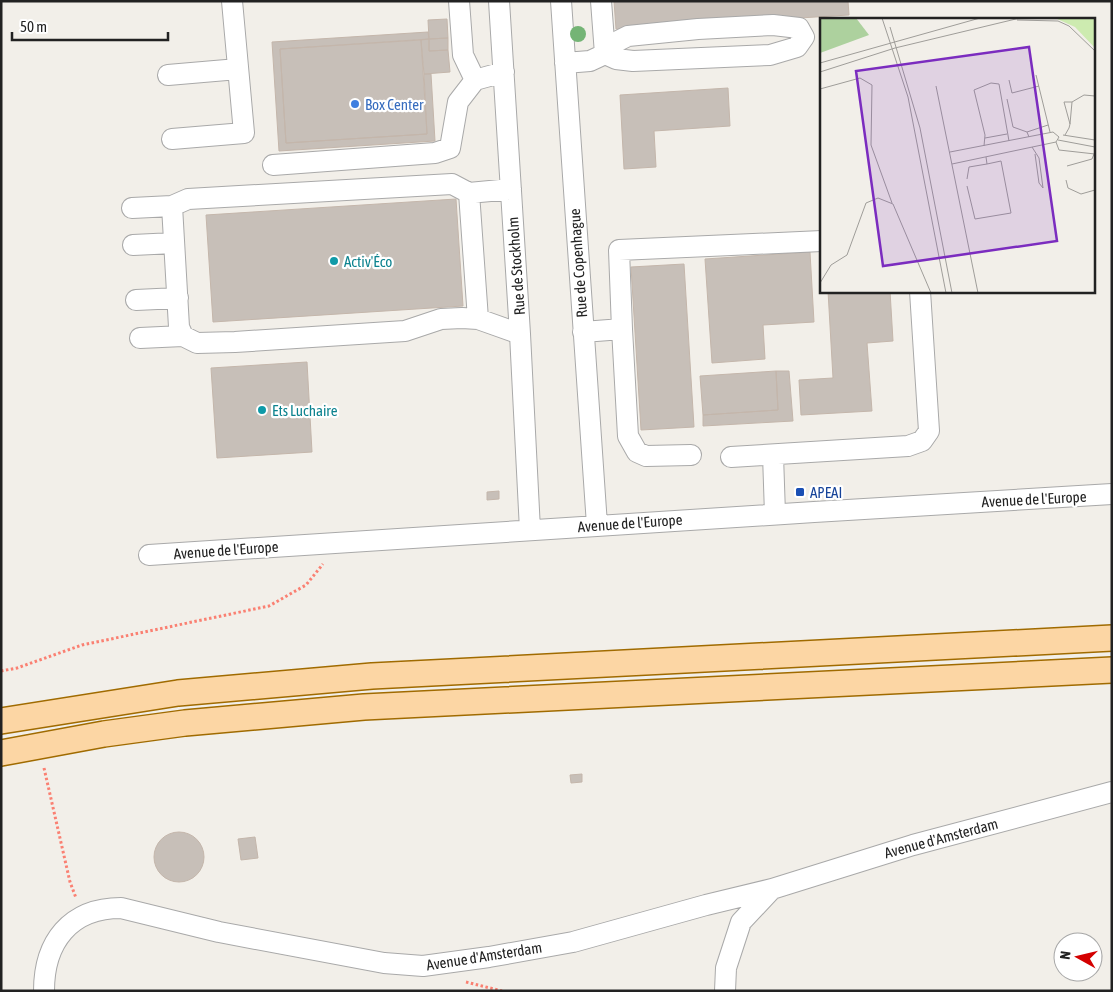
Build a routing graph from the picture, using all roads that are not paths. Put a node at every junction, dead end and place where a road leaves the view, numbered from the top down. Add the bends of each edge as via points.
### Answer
1 (232, 1) edge
2 (459, 1) edge
3 (499, 1) edge
4 (561, 1) edge
5 (602, 1) edge
6 (605, 54) junction
7 (565, 63) junction
8 (238, 69) junction
9 (504, 72) junction
10 (168, 75) dead end
11 (475, 80) junction
12 (172, 139) dead end
13 (274, 166) dead end
14 (510, 189) junction
15 (469, 193) junction
16 (172, 206) junction
17 (132, 208) dead end
18 (820, 241) edge
19 (174, 243) junction
20 (133, 245) dead end
21 (920, 292) edge
22 (178, 298) junction
23 (136, 300) dead end
24 (478, 319) junction
25 (622, 329) junction
26 (583, 332) junction
27 (520, 334) junction
28 (183, 336) junction
29 (140, 338) dead end
30 (691, 455) dead end
31 (772, 455) junction
32 (731, 457) dead end
33 (1112, 494) edge
34 (775, 514) junction
35 (597, 526) junction
36 (530, 530) junction
37 (149, 555) dead end
38 (1112, 638) edge
39 (1112, 670) edge
40 (1, 722) edge
41 (1, 753) edge
42 (1112, 792) edge
43 (772, 890) junction
44 (44, 991) edge
45 (725, 991) edge

1 - 8 street
2 - 11 street via 463,54
3 - 9 street, Rue de Stockholm
4 - 7 street, Rue de Copenhague
5 - 6 street
6 - 6 street via 632,61 770,55 797,47 804,37 799,28 773,25 698,29 628,36 612,44
6 - 7 street via 590,61
7 - 26 street, Rue de Copenhague
8 - 10 street
8 - 12 street via 244,133
9 - 11 street
9 - 14 street, Rue de Stockholm
11 - 13 street via 458,102 450,148 435,154
14 - 15 street
14 - 27 street, Rue de Stockholm
15 - 16 street via 452,184 188,199
15 - 24 street
16 - 17 street
16 - 19 street
18 - 25 street via 619,250
19 - 20 street
19 - 22 street
21 - 31 street via 929,431 922,441 908,446
22 - 23 street
22 - 28 street
24 - 27 street
24 - 28 street via 441,319 405,331 235,342 197,343
25 - 26 street
25 - 30 street via 628,436 637,452 646,456
26 - 35 street, Rue de Copenhague
27 - 36 street, Rue de Stockholm
28 - 29 street
31 - 32 street
31 - 34 street
33 - 34 street, Avenue de l'Europe
34 - 35 street, Avenue de l'Europe
35 - 36 street, Avenue de l'Europe
36 - 37 street, Avenue de l'Europe
38 - 40 main road via 372,676 178,693
39 - 41 main road via 364,707 185,722
42 - 43 street, Avenue d'Amsterdam via 913,845
43 - 44 street, Avenue d'Amsterdam via 573,942 423,966 384,964 218,932 121,908 106,908 83,916 66,927 49,953
43 - 45 street, Avenue d'Amsterdam via 741,922 726,968

